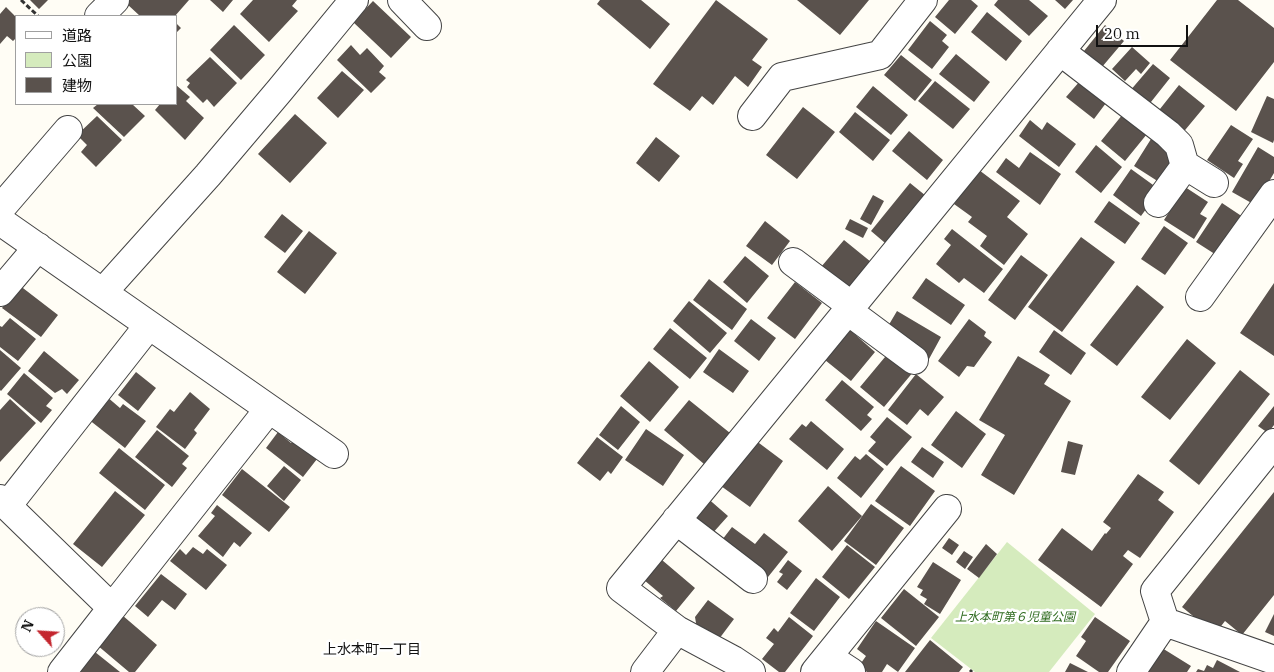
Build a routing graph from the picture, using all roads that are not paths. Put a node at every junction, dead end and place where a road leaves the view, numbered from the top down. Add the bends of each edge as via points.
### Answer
1 (115, 0) edge
2 (354, 0) edge
3 (402, 0) edge
4 (923, 0) edge
5 (1102, 0) edge
6 (100, 15) edge
7 (427, 26) dead end
8 (1060, 51) junction
9 (752, 116) dead end
10 (68, 130) dead end
11 (1185, 165) junction
12 (1214, 182) dead end
13 (1274, 194) edge
14 (1158, 203) dead end
15 (0, 210) edge
16 (0, 221) edge
17 (38, 247) junction
18 (793, 262) dead end
19 (0, 292) edge
20 (103, 292) junction
21 (1200, 297) dead end
22 (850, 308) junction
23 (149, 325) junction
24 (914, 360) dead end
25 (269, 409) junction
26 (1274, 443) edge
27 (334, 454) dead end
28 (4, 502) edge
29 (947, 509) dead end
30 (676, 520) junction
31 (752, 579) dead end
32 (112, 608) junction
33 (1165, 622) junction
34 (677, 630) junction
35 (1274, 660) edge
36 (821, 664) edge
37 (62, 672) edge
38 (645, 672) edge
39 (751, 672) edge
40 (851, 672) edge
41 (1131, 672) edge

1 - 6 street
2 - 20 street via 208,175
3 - 7 street
4 - 9 street via 880,55 782,77
5 - 8 street
8 - 11 street via 1168,134 1179,145
8 - 22 street
10 - 15 street
11 - 12 street
11 - 14 street
13 - 21 street
16 - 17 street
17 - 19 street
17 - 20 street
18 - 22 street
20 - 23 street
22 - 24 street
22 - 30 street
23 - 25 street
23 - 28 street
25 - 27 street
25 - 32 street
26 - 33 street via 1155,591
28 - 32 street
29 - 36 street
30 - 31 street
30 - 34 street via 621,588
32 - 37 street
33 - 35 street
33 - 41 street
34 - 38 street
34 - 39 street
36 - 40 street

